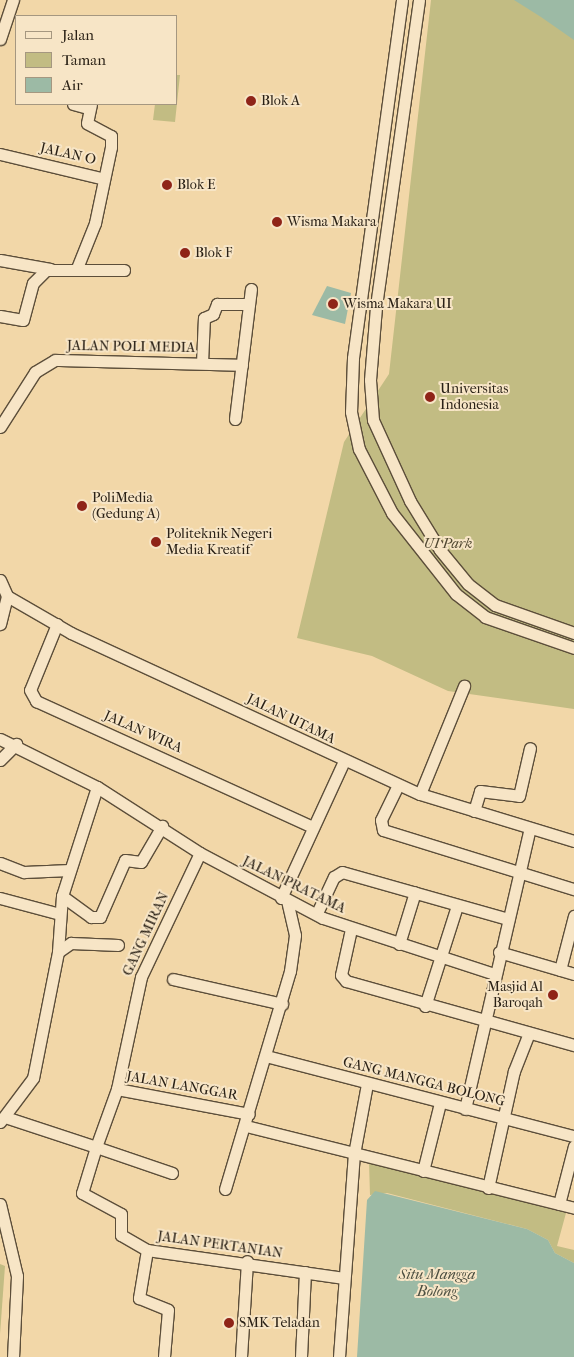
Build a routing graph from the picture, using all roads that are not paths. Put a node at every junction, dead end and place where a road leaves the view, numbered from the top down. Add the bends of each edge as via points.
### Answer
1 (13, 0) edge
2 (402, 0) edge
3 (419, 0) edge
4 (0, 39) edge
5 (90, 106) edge
6 (0, 154) edge
7 (101, 178) junction
8 (0, 260) edge
9 (77, 268) junction
10 (52, 269) junction
11 (124, 270) dead end
12 (251, 289) dead end
13 (249, 304) junction
14 (0, 316) edge
15 (202, 363) junction
16 (242, 365) junction
17 (373, 410) junction
18 (351, 412) junction
19 (235, 419) dead end
20 (0, 428) edge
21 (0, 580) edge
22 (7, 596) junction
23 (0, 624) edge
24 (57, 624) junction
25 (574, 633) edge
26 (574, 648) edge
27 (464, 686) dead end
28 (0, 739) edge
29 (16, 744) junction
30 (530, 748) dead end
31 (0, 760) edge
32 (344, 761) junction
33 (398, 785) junction
34 (97, 787) junction
35 (420, 794) junction
36 (474, 811) junction
37 (162, 826) junction
38 (313, 827) junction
39 (530, 828) junction
40 (574, 841) edge
41 (200, 853) junction
42 (0, 863) edge
43 (70, 870) junction
44 (519, 874) junction
45 (574, 889) edge
46 (415, 892) junction
47 (62, 896) junction
48 (0, 898) edge
49 (284, 899) junction
50 (457, 906) junction
51 (317, 913) junction
52 (60, 914) junction
53 (574, 916) edge
54 (508, 919) junction
55 (351, 929) junction
56 (399, 944) junction
57 (118, 945) dead end
58 (58, 952) junction
59 (499, 952) junction
60 (442, 958) junction
61 (560, 970) junction
62 (494, 974) junction
63 (574, 974) edge
64 (173, 979) dead end
65 (282, 1004) junction
66 (425, 1006) junction
67 (485, 1021) junction
68 (529, 1033) junction
69 (574, 1046) edge
70 (266, 1056) junction
71 (368, 1084) junction
72 (117, 1089) junction
73 (440, 1103) junction
74 (466, 1109) junction
75 (249, 1114) junction
76 (502, 1117) junction
77 (2, 1120) edge
78 (246, 1126) junction
79 (574, 1136) edge
80 (574, 1146) edge
81 (96, 1148) junction
82 (354, 1154) junction
83 (423, 1171) junction
84 (172, 1172) dead end
85 (225, 1188) dead end
86 (488, 1188) junction
87 (0, 1204) edge
88 (559, 1204) junction
89 (574, 1208) edge
90 (147, 1250) junction
91 (247, 1261) junction
92 (305, 1272) junction
93 (344, 1278) junction
94 (13, 1357) edge
95 (164, 1357) edge
96 (241, 1357) edge
97 (301, 1357) edge
98 (339, 1357) edge

1 - 4 street
2 - 18 street via 354,358
3 - 17 street via 376,307
5 - 7 street via 87,123 111,136
6 - 7 street, JALAN O
7 - 9 street, JALAN O via 95,223
8 - 10 street
9 - 10 street
9 - 11 street
10 - 14 street via 39,273 33,283 23,320
12 - 13 street
13 - 15 street via 217,304 213,314 204,318
13 - 16 street
15 - 16 street, JALAN POLI MEDIA
15 - 20 street, JALAN POLI MEDIA via 56,360 35,372
16 - 19 street
17 - 18 street
17 - 25 street via 376,432 410,501 440,550 468,584 495,605
18 - 26 street via 359,449 392,513 456,594 485,617
21 - 22 street
22 - 23 street
22 - 24 street, JALAN UTAMA
24 - 32 street, JALAN UTAMA
24 - 38 street, JALAN WIRA via 30,690 36,701
27 - 35 street
28 - 29 street, JALAN PRATAMA
29 - 31 street
29 - 34 street, JALAN PRATAMA
30 - 36 street via 519,796 480,791
32 - 33 street, JALAN UTAMA
32 - 38 street
33 - 35 street, JALAN UTAMA
33 - 44 street via 381,820 383,830
34 - 37 street, JALAN PRATAMA
34 - 43 street
35 - 36 street, JALAN UTAMA
36 - 39 street, JALAN UTAMA
37 - 41 street, JALAN PRATAMA
37 - 47 street via 141,862 126,860 100,917 91,917
38 - 49 street
39 - 40 street, JALAN UTAMA
39 - 44 street
41 - 49 street, JALAN PRATAMA
41 - 72 street, GANG MIRAN via 141,977
42 - 43 street via 24,872
43 - 47 street
44 - 45 street
44 - 54 street
46 - 50 street
46 - 51 street via 338,872
46 - 56 street
47 - 52 street
48 - 52 street
49 - 51 street, JALAN PRATAMA
49 - 65 street via 295,936
50 - 54 street
50 - 60 street
51 - 55 street, JALAN PRATAMA
52 - 58 street
53 - 61 street
54 - 59 street
55 - 56 street, JALAN PRATAMA
55 - 66 street via 342,979
56 - 60 street, JALAN PRATAMA
57 - 58 street via 71,943
58 - 77 street via 33,1078
59 - 61 street
59 - 62 street
60 - 62 street, JALAN PRATAMA
60 - 66 street
61 - 63 street
62 - 67 street
64 - 65 street
65 - 70 street
66 - 67 street
67 - 68 street
67 - 74 street
68 - 69 street
68 - 76 street
70 - 71 street, GANG MANGGA BOLONG
70 - 75 street
71 - 73 street, GANG MANGGA BOLONG
71 - 82 street
72 - 75 street, JALAN LANGGAR
72 - 81 street, JALAN LANGGAR
73 - 74 street, GANG MANGGA BOLONG
73 - 83 street
74 - 76 street, GANG MANGGA BOLONG
75 - 78 street
76 - 79 street, GANG MANGGA BOLONG
76 - 86 street
77 - 81 street
78 - 82 street
78 - 85 street
80 - 88 street
81 - 84 street
81 - 90 street, JALAN PERTANIAN via 82,1193 121,1214 121,1235
82 - 83 street
82 - 93 street
83 - 86 street
86 - 88 street
87 - 94 street via 17,1276
88 - 89 street
90 - 91 street, JALAN PERTANIAN
90 - 95 street via 139,1298 168,1310
91 - 92 street, JALAN PERTANIAN
91 - 96 street
92 - 93 street, JALAN PERTANIAN
92 - 97 street
93 - 98 street

